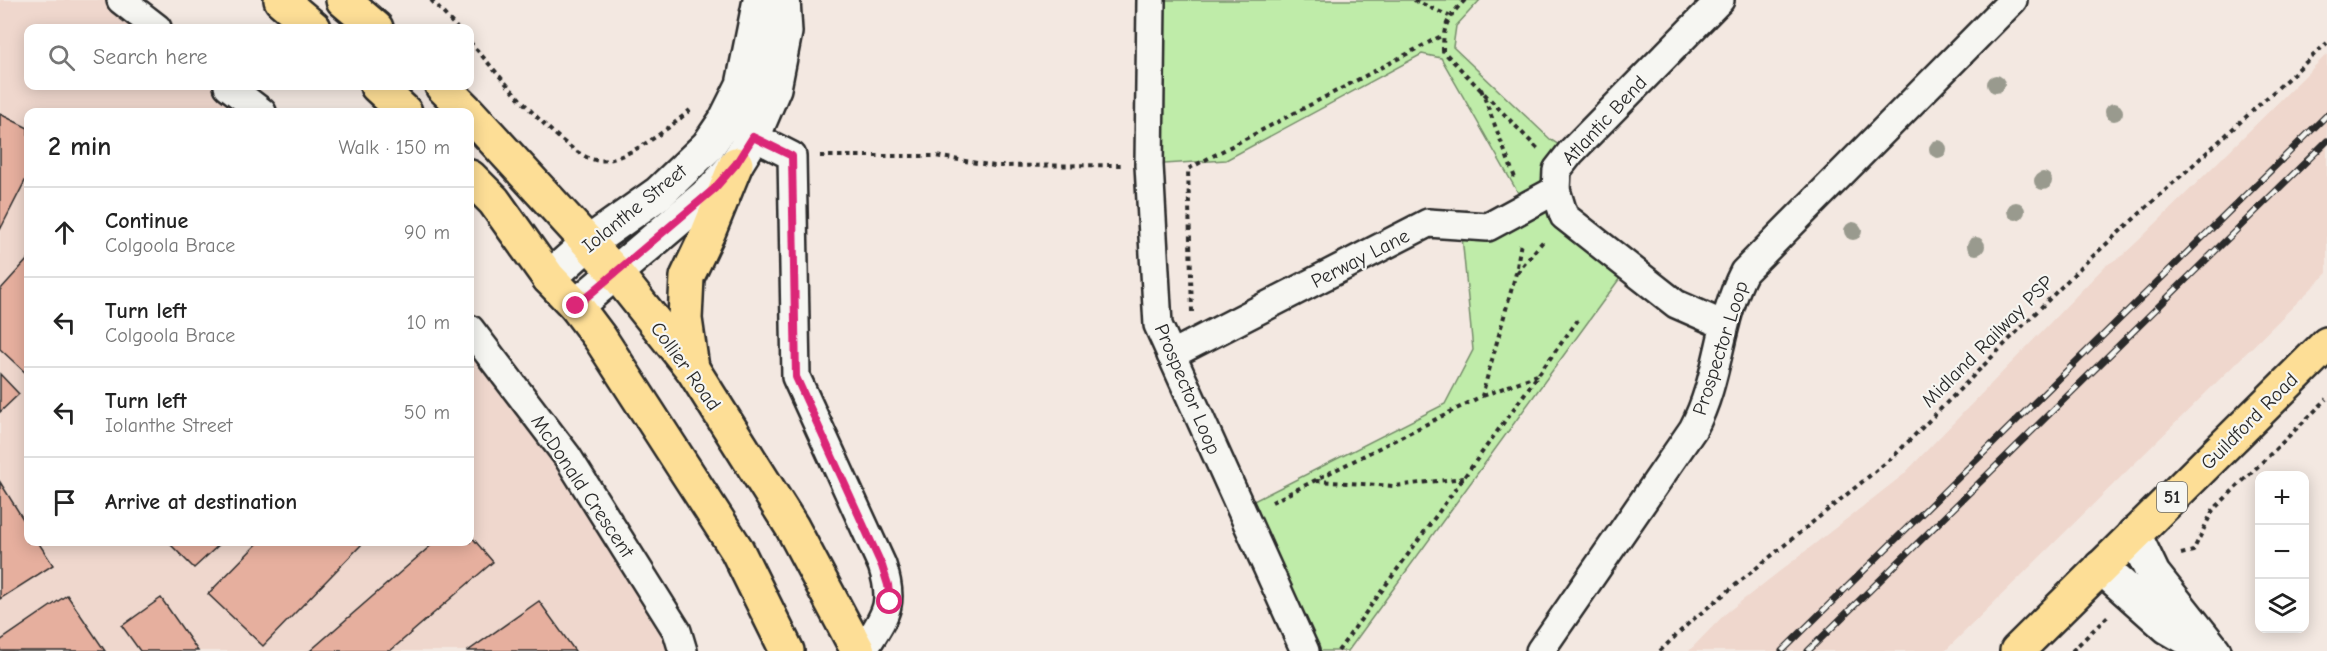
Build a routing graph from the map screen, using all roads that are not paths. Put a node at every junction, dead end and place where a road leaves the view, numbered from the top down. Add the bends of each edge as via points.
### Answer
1 (122, 0) edge
2 (281, 0) edge
3 (343, 0) edge
4 (760, 0) edge
5 (783, 0) edge
6 (1151, 0) edge
7 (1720, 0) edge
8 (2013, 0) edge
9 (152, 24) edge
10 (309, 24) edge
11 (371, 24) edge
12 (233, 90) edge
13 (381, 90) edge
14 (446, 90) edge
15 (257, 108) edge
16 (401, 108) edge
17 (464, 108) edge
18 (474, 119) edge
19 (739, 129) junction
20 (736, 164) junction
21 (1556, 180) junction
22 (474, 181) edge
23 (587, 244) junction
24 (615, 272) junction
25 (549, 278) junction
26 (576, 306) junction
27 (1724, 325) junction
28 (474, 334) edge
29 (2327, 344) edge
30 (1182, 350) junction
31 (693, 370) junction
32 (2134, 534) junction
33 (2101, 567) junction
34 (2142, 584) junction
35 (683, 651) edge
36 (787, 651) edge
37 (858, 651) edge
38 (863, 651) edge
39 (1305, 651) edge
40 (1540, 651) edge
41 (2017, 651) edge
42 (2212, 651) edge

1 - 9 street
2 - 10 main road
3 - 11 main road
4 - 19 street, Iolanthe Street via 743,85
5 - 19 street, Iolanthe Street via 785,32 774,88
6 - 30 street, Prospector Loop via 1149,165 1158,325
7 - 21 street, Atlantic Bend via 1571,152
8 - 27 street, Prospector Loop via 1744,272
12 - 15 street
13 - 16 main road
14 - 17 main road, Collier Road
18 - 23 main road, Collier Road
19 - 20 street, Iolanthe Street
19 - 23 street, Iolanthe Street via 708,146 659,193
19 - 38 street via 792,156 796,377 888,585 890,602
20 - 24 street, Iolanthe Street via 714,189
20 - 31 main road via 687,277 685,319
21 - 27 street, Atlantic Bend via 1564,216 1676,304
21 - 30 street, Perway Lane via 1527,207 1488,227 1428,223
22 - 25 main road via 494,201
23 - 24 main road, Collier Road
23 - 25 street, Iolanthe Street
24 - 26 street, Iolanthe Street
24 - 31 main road, Collier Road
25 - 26 main road
26 - 36 main road via 737,550
27 - 40 street, Prospector Loop via 1712,384 1693,429
28 - 35 street, McDonald Crescent via 567,456 677,631
29 - 32 main road, Guildford Road / 51
30 - 39 street, Prospector Loop
31 - 37 main road, Collier Road via 792,527
32 - 33 main road, Guildford Road / 51
32 - 34 street
33 - 34 street
33 - 41 main road, Guildford Road / 51
34 - 42 street

